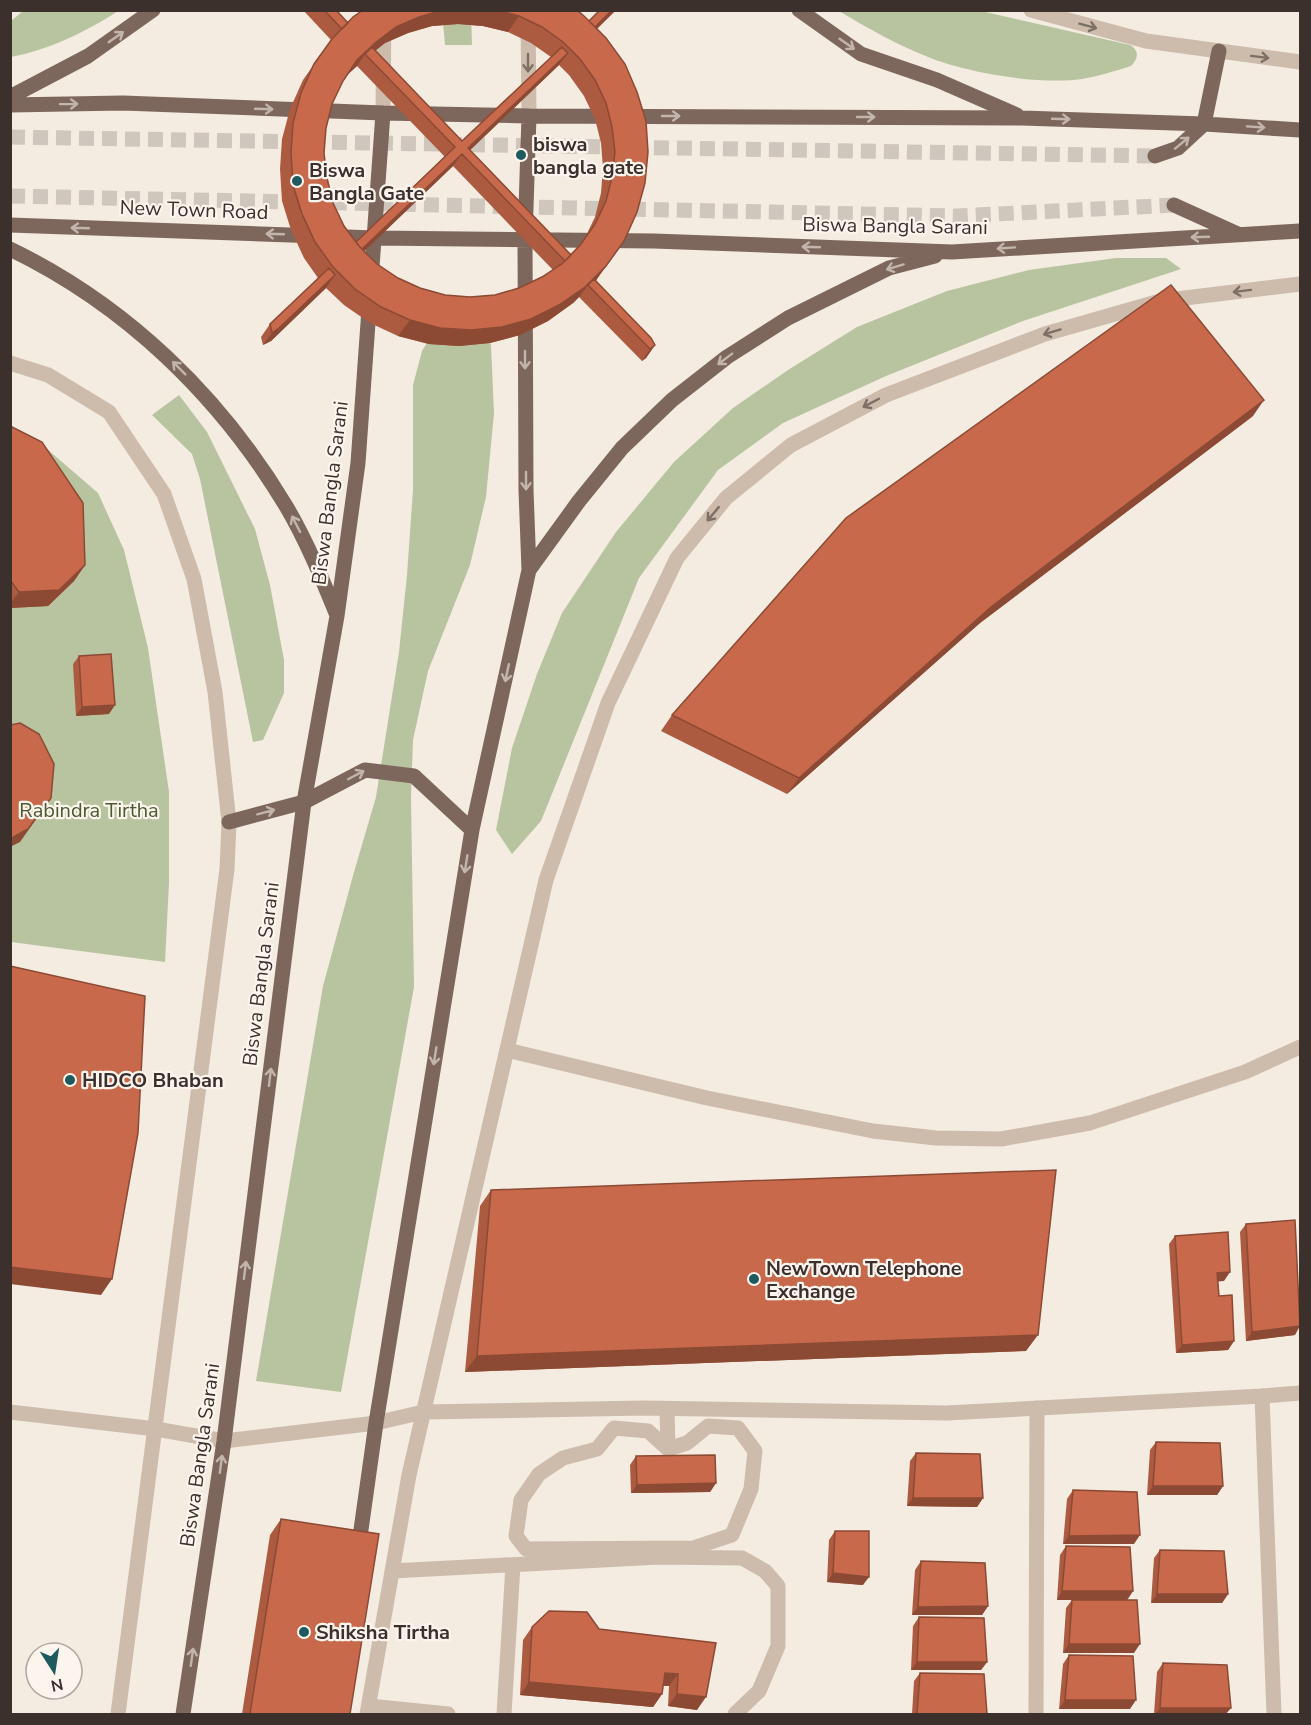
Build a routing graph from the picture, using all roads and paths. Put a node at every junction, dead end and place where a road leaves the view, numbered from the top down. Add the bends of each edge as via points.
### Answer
1 (153, 10) edge
2 (384, 10) edge
3 (528, 10) edge
4 (799, 10) edge
5 (1031, 10) edge
6 (1219, 51) junction
7 (1300, 62) edge
8 (10, 97) edge
9 (10, 105) edge
10 (383, 114) junction
11 (529, 116) junction
12 (1022, 118) junction
13 (1204, 124) junction
14 (1300, 130) edge
15 (1155, 156) tunnel mouth
16 (1174, 205) tunnel mouth
17 (10, 225) edge
18 (1300, 231) edge
19 (1241, 236) junction
20 (375, 238) junction
21 (525, 238) junction
22 (10, 249) edge
23 (952, 252) junction
24 (1300, 284) edge
25 (10, 363) edge
26 (529, 570) junction
27 (337, 616) junction
28 (304, 802) junction
29 (229, 822) junction
30 (472, 830) junction
31 (1300, 1047) edge
32 (507, 1050) junction
33 (1300, 1393) edge
34 (1262, 1396) junction
35 (1037, 1408) junction
36 (667, 1409) junction
37 (10, 1412) edge
38 (423, 1412) junction
39 (376, 1423) junction
40 (156, 1429) junction
41 (224, 1441) junction
42 (668, 1449) junction
43 (357, 1563) edge
44 (513, 1565) junction
45 (392, 1571) junction
46 (368, 1710) edge
47 (118, 1714) edge
48 (183, 1714) edge
49 (448, 1714) edge
50 (504, 1714) edge
51 (735, 1714) edge
52 (1036, 1714) edge
53 (1274, 1714) edge

8 -> 1 main road via 88,56
2 - 10 street
3 -> 11 street
4 -> 12 main road via 861,54 937,80
5 -> 6 street via 1146,41
6 -> 7 street
6 - 13 main road
9 -> 10 main road via 123,103
10 - 11 main road
10 - 20 main road, Biswa Bangla Sarani
11 -> 12 main road
11 - 21 main road
12 -> 13 main road
13 -> 14 main road
15 -> 13 main road via 1178,148
16 - 19 main road
20 -> 17 main road, New Town Road
18 - 19 main road, Biswa Bangla Sarani
19 -> 23 main road, Biswa Bangla Sarani
20 - 21 main road, New Town Road
20 - 27 main road, Biswa Bangla Sarani via 358,463
23 -> 21 main road, Biswa Bangla Sarani
21 -> 26 main road
27 -> 22 main road via 287,507 218,409 177,365 132,326 83,290
23 -> 26 main road via 890,268 788,318 727,357 672,400 622,448
24 -> 32 street via 1160,301 1045,334 886,395 791,445 726,498 677,558 608,704 546,880
25 - 29 street via 48,375 109,412 164,494 194,579 215,692
26 -> 30 main road
27 - 28 main road, Biswa Bangla Sarani
29 -> 28 main road
28 -> 30 main road via 365,770 414,776
41 -> 28 main road, Biswa Bangla Sarani
29 - 40 street via 227,869
30 -> 39 main road
31 - 32 street via 1245,1072 1090,1123 1001,1139 936,1138 873,1131 707,1098
32 - 38 street
33 - 34 street
34 - 35 street
34 - 53 street
35 - 36 street via 947,1413
35 - 52 street
36 - 38 street
36 - 42 street
37 - 40 street
38 - 39 street
38 - 45 street
39 - 41 street
39 - 43 main road
40 - 41 street
40 - 47 street
48 -> 41 main road, Biswa Bangla Sarani
42 - 42 street via 687,1443 708,1426 738,1428 755,1451 751,1489 732,1535 693,1548 526,1549 516,1536 521,1500 539,1474 563,1458 597,1449 614,1428 648,1431
44 - 45 street
44 - 50 street
44 - 51 street via 659,1557 742,1558 765,1570 778,1586 778,1646 759,1691
45 - 46 street
46 - 49 street

